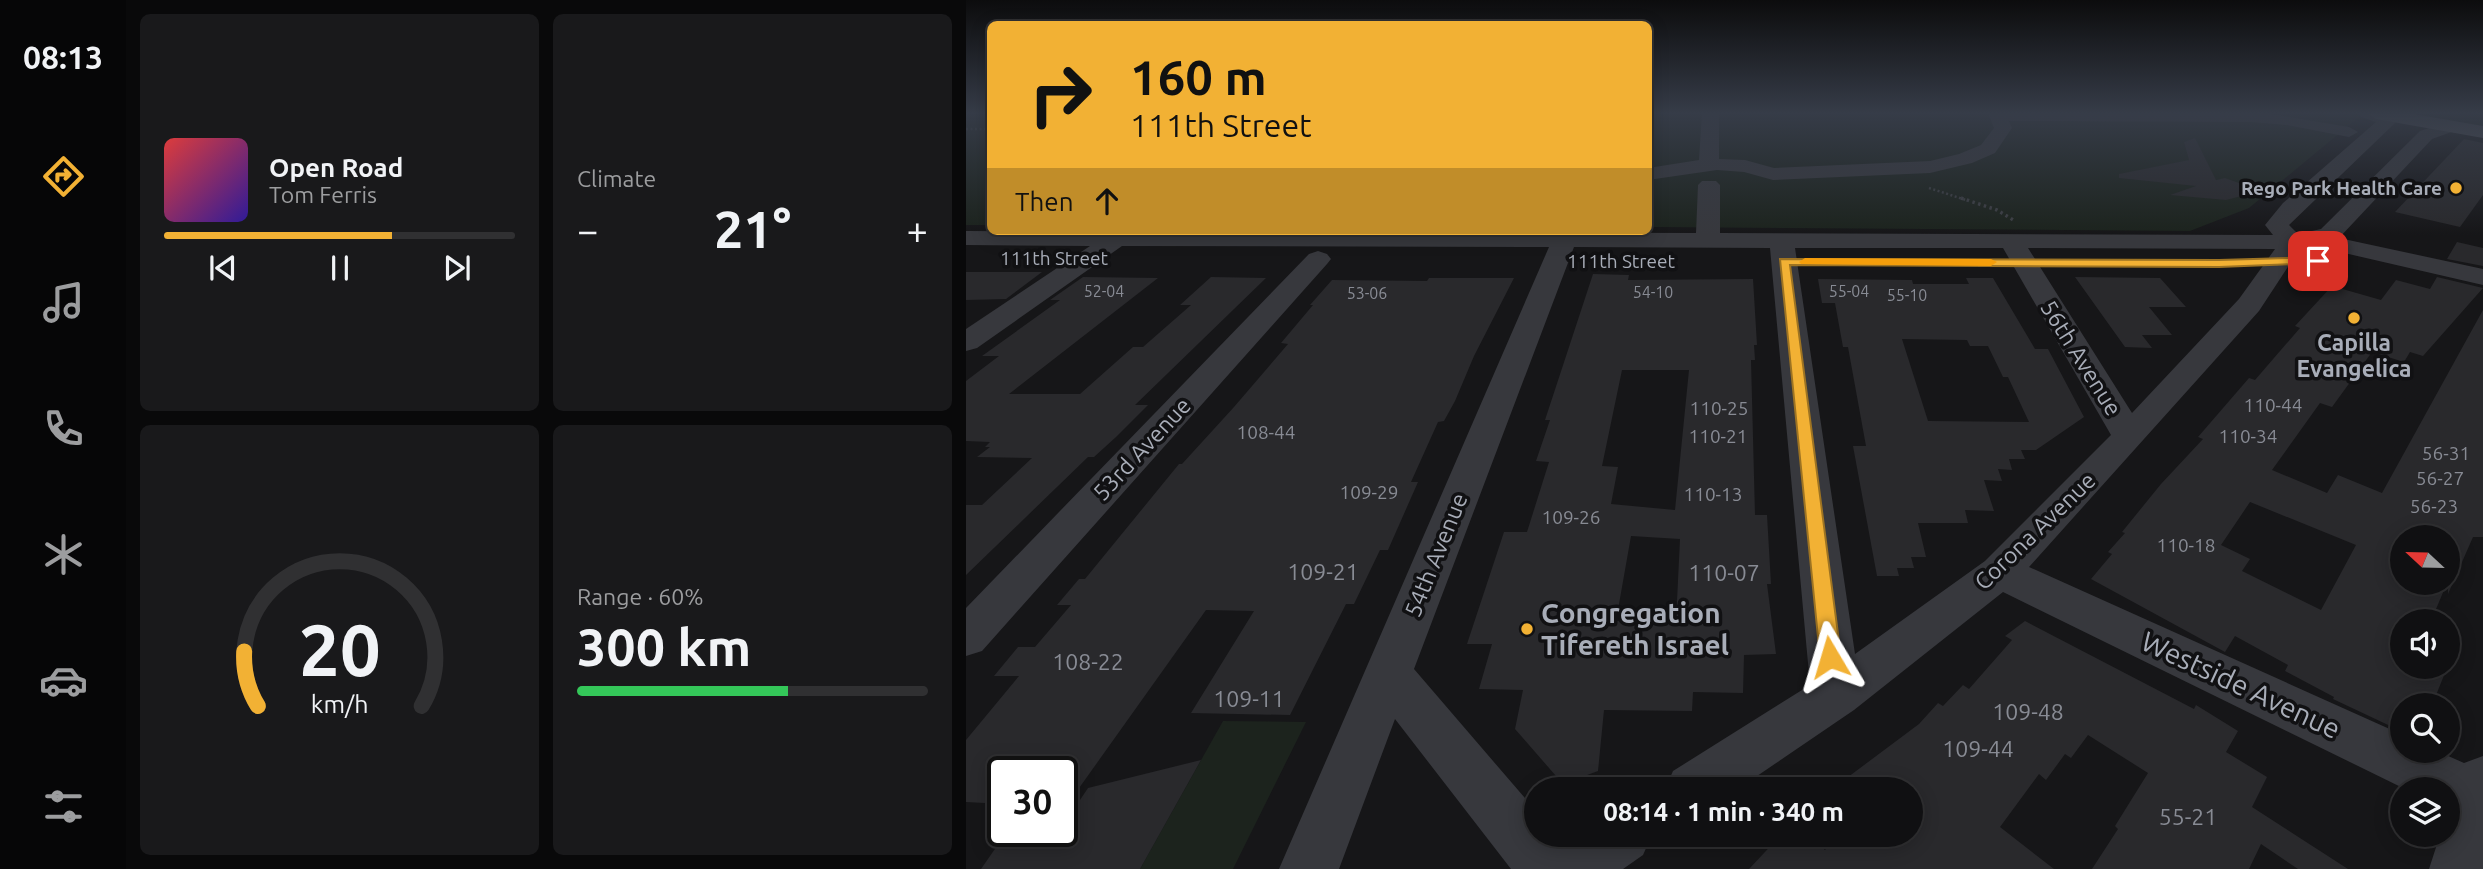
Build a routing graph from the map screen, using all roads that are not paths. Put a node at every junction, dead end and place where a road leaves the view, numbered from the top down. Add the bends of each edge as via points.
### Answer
1 (1709, 154) edge
2 (1978, 154) edge
3 (2345, 154) edge
4 (2409, 154) edge
5 (1709, 172) junction
6 (1652, 174) edge
7 (2291, 208) junction
8 (2343, 220) junction
9 (966, 238) edge
10 (1116, 239) junction
11 (1430, 239) edge
12 (1707, 241) junction
13 (2017, 242) junction
14 (1560, 251) junction
15 (1783, 252) junction
16 (2284, 252) junction
17 (966, 258) edge
18 (1087, 258) junction
19 (1279, 259) junction
20 (1318, 259) junction
21 (2483, 277) edge
22 (2483, 290) edge
23 (966, 342) edge
24 (2129, 436) junction
25 (2000, 572) junction
26 (966, 638) edge
27 (1388, 673) junction
28 (1836, 695) junction
29 (1710, 777) edge
30 (2482, 793) edge
31 (1605, 847) edge
32 (1309, 869) edge
33 (1548, 869) edge
34 (1571, 869) edge
35 (2459, 869) edge

1 - 5 street
2 - 5 street via 1937,166 1884,171 1773,174 1745,166
3 - 7 street
4 - 8 street
5 - 6 street
5 - 12 street
7 - 8 street via 2317,218
7 - 16 street via 2277,225
8 - 16 street via 2329,234
9 - 10 street, 111th Street
10 - 11 street, 111th Street
10 - 18 street
11 - 14 street, 111th Street
11 - 19 street
12 - 14 street, 111th Street
12 - 15 street, 111th Street
13 - 15 street, 111th Street
13 - 16 street, 111th Street
13 - 24 street, 56th Avenue
14 - 15 street, 111th Street
14 - 20 street, 111th Street
14 - 27 street, 54th Avenue
15 - 28 street
16 - 21 street via 2340,245
16 - 22 street via 2373,264
16 - 24 street, Corona Avenue via 2249,305
17 - 18 street, 111th Street
18 - 19 street, 111th Street
18 - 23 street
19 - 20 street, 111th Street
20 - 26 street, 53rd Avenue
24 - 25 street, Corona Avenue
25 - 28 street, Corona Avenue
25 - 30 street, Westside Avenue
27 - 32 street, 54th Avenue
27 - 33 street
28 - 29 street, Corona Avenue
30 - 35 street
31 - 34 street

